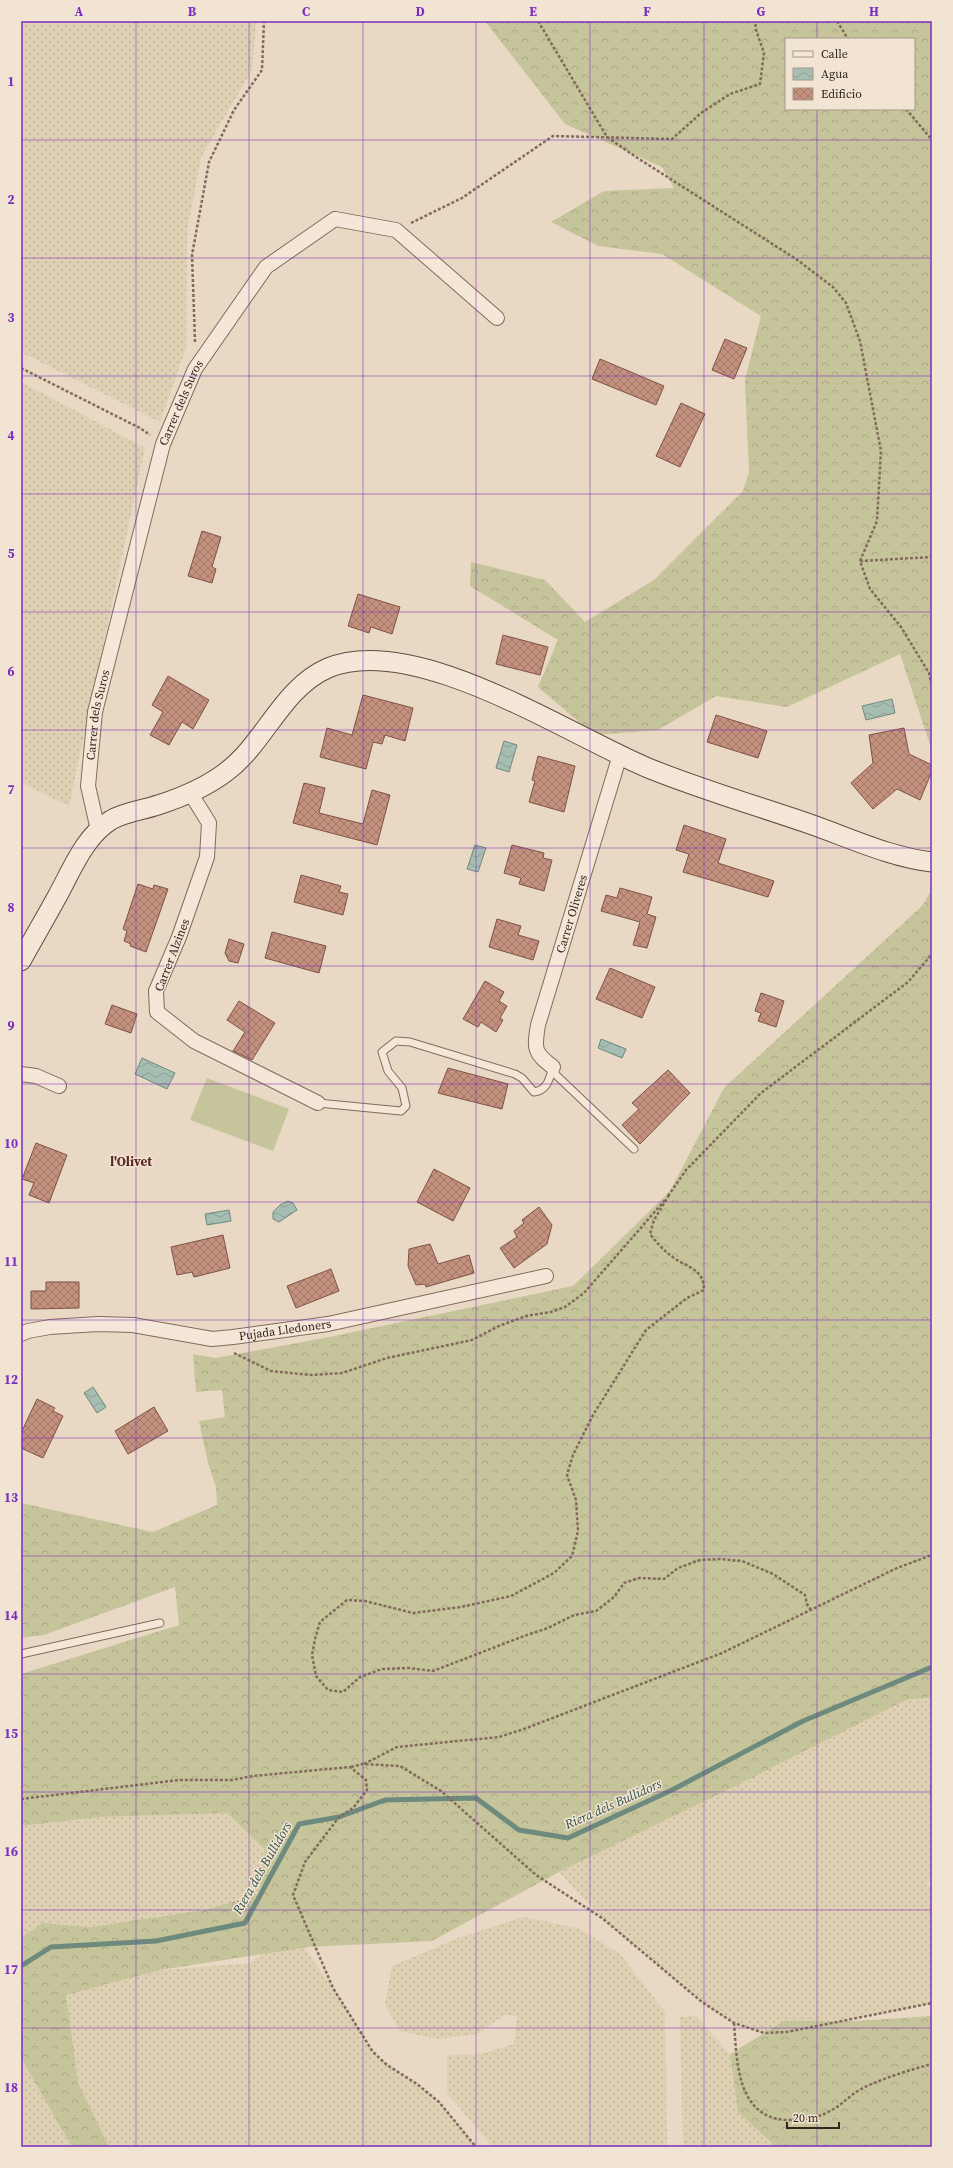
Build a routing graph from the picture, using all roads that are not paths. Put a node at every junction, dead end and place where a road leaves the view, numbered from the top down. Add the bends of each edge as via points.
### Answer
1 (497, 318) dead end
2 (620, 755) junction
3 (191, 794) junction
4 (98, 830) junction
5 (932, 862) edge
6 (21, 961) edge
7 (553, 1067) junction
8 (21, 1074) edge
9 (59, 1086) dead end
10 (318, 1103) joint
11 (634, 1149) dead end
12 (546, 1276) dead end
13 (21, 1334) edge
14 (160, 1623) dead end
15 (21, 1654) edge

1 - 4 street, Carrer dels Suros via 396,230 335,219 266,267 195,369 163,444 95,712 88,786
2 - 3 street via 544,717 470,685 407,665 362,660 342,663 311,677 301,685 229,770
2 - 5 street via 648,768 886,851
2 - 7 street, Carrer Oliveres via 538,1025 536,1050 540,1057
3 - 4 street via 113,819
3 - 10 street, Carrer Alzines via 208,823 207,857 179,937 156,991 157,1012 194,1041
4 - 6 street via 80,855
7 - 10 lane via 546,1087 534,1092 515,1074 410,1042 396,1041 382,1052 388,1071 402,1088 406,1106 401,1111
7 - 11 lane via 556,1075
8 - 9 street via 36,1076
12 - 13 street, Pujada Lledoners via 328,1324 212,1339 133,1325 98,1324 50,1327
14 - 15 lane

